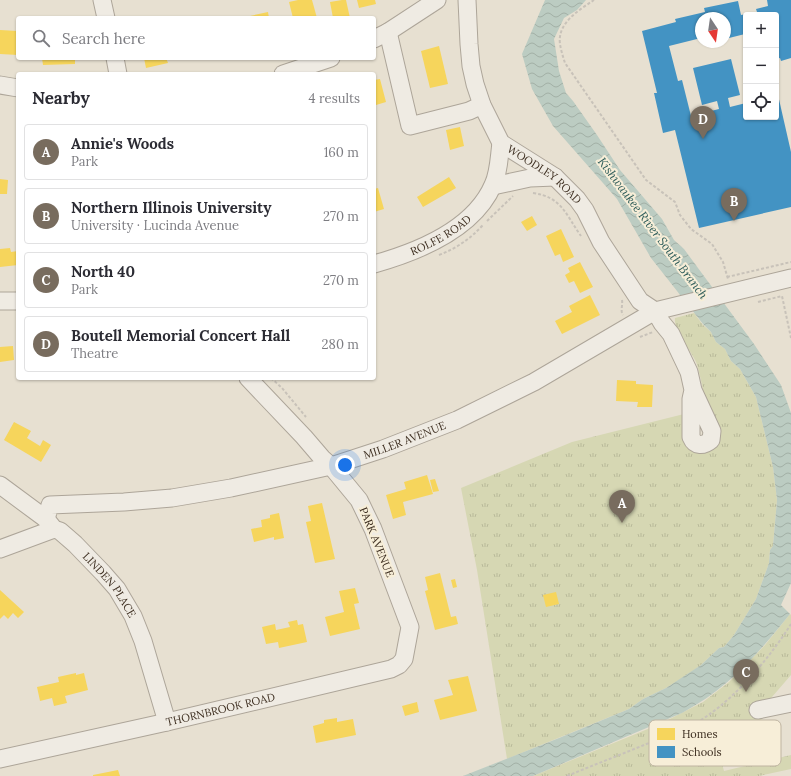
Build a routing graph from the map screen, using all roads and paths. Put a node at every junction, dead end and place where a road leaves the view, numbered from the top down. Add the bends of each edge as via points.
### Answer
1 (102, 0) edge
2 (437, 0) edge
3 (467, 0) edge
4 (594, 0) edge
5 (106, 16) edge
6 (381, 35) edge
7 (114, 60) edge
8 (321, 65) edge
9 (118, 72) edge
10 (291, 72) edge
11 (0, 85) edge
12 (16, 88) edge
13 (482, 105) junction
14 (501, 143) junction
15 (555, 178) junction
16 (493, 186) junction
17 (528, 193) dead end
18 (518, 195) dead end
19 (583, 239) dead end
20 (435, 257) dead end
21 (376, 263) edge
22 (791, 275) edge
23 (729, 287) junction
24 (620, 296) dead end
25 (0, 301) edge
26 (16, 301) edge
27 (752, 301) dead end
28 (655, 311) junction
29 (630, 326) junction
30 (665, 327) junction
31 (791, 338) edge
32 (250, 380) edge
33 (273, 380) edge
34 (693, 390) dead end
35 (309, 421) dead end
36 (330, 466) junction
37 (0, 485) edge
38 (50, 524) junction
39 (0, 549) edge
40 (791, 624) edge
41 (410, 626) joint
42 (791, 702) edge
43 (758, 710) dead end
44 (701, 720) edge
45 (167, 722) junction
46 (649, 743) edge
47 (0, 759) edge
48 (567, 776) edge

1 - 5 street
2 - 6 street
3 - 13 street, WOODLEY ROAD via 471,66
4 - 23 path via 571,17 562,29 560,43 565,63 646,180 675,202 691,229 712,244 723,262
6 - 13 street via 410,126 469,111
7 - 9 street
8 - 10 street
11 - 12 street
13 - 14 street, WOODLEY ROAD
14 - 15 street, WOODLEY ROAD
14 - 16 street, ROLFE ROAD
15 - 16 street via 530,178
15 - 28 street, WOODLEY ROAD via 585,210 601,242 640,301
16 - 21 street, ROLFE ROAD via 468,219 451,232 416,250
17 - 19 path via 544,195 561,205
18 - 20 path via 505,203 473,236 458,247
22 - 23 street, MILLER AVENUE
22 - 23 path
23 - 28 street, MILLER AVENUE via 680,305
24 - 29 path via 623,304 622,313
25 - 26 street
27 - 31 path via 760,302 782,296
28 - 29 street, MILLER AVENUE
28 - 30 street
29 - 30 path via 637,338
29 - 36 street, MILLER AVENUE via 527,385 458,420
30 - 34 street via 681,354
32 - 36 street, PARK AVENUE
33 - 35 path
36 - 38 street, MILLER AVENUE via 172,498 50,504
36 - 41 street, PARK AVENUE via 359,500 373,529
37 - 38 street, LINDEN PLACE
38 - 39 street
38 - 45 street, LINDEN PLACE via 75,544 103,573 133,616
40 - 44 path via 743,685 726,702
41 - 45 street, THORNBROOK ROAD via 404,659 391,670
42 - 43 street
45 - 47 street, THORNBROOK ROAD
46 - 48 path

